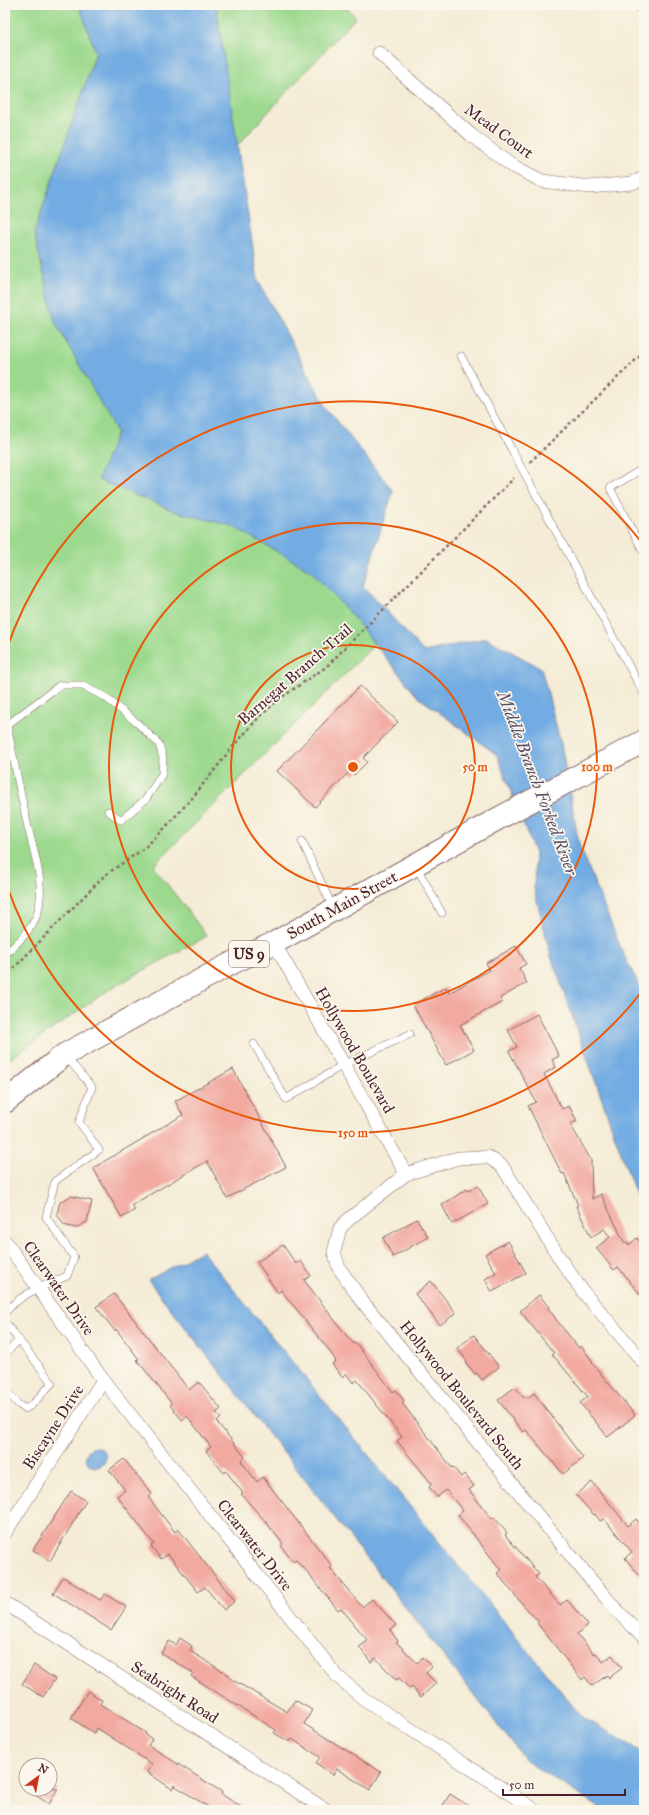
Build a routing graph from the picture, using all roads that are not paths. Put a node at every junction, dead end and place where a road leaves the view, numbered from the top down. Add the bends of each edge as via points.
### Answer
1 (640, 5) edge
2 (644, 8) edge
3 (379, 53) dead end
4 (644, 178) edge
5 (461, 356) dead end
6 (644, 468) edge
7 (644, 553) edge
8 (644, 694) edge
9 (644, 742) edge
10 (108, 810) dead end
11 (302, 841) dead end
12 (416, 865) junction
13 (334, 910) junction
14 (442, 913) dead end
15 (274, 943) junction
16 (5, 955) edge
17 (410, 1034) dead end
18 (254, 1044) dead end
19 (64, 1055) junction
20 (343, 1065) junction
21 (5, 1102) edge
22 (406, 1174) junction
23 (5, 1241) edge
24 (40, 1288) junction
25 (5, 1312) edge
26 (5, 1322) edge
27 (19, 1340) junction
28 (5, 1354) edge
29 (644, 1363) edge
30 (103, 1380) junction
31 (5, 1389) edge
32 (5, 1533) edge
33 (5, 1603) edge
34 (644, 1637) edge
35 (326, 1810) edge
36 (535, 1810) edge

1 - 2 street
3 - 4 street, Mead Court via 471,135 511,165 542,181 590,187 632,183
5 - 8 lane
6 - 7 lane via 610,488
9 - 12 highway, South Main Street / US 9
10 - 16 lane via 121,820 146,799 162,774 163,758 159,744 105,697 81,685 60,686 7,725 40,878 40,901 36,917 26,933
11 - 13 lane
12 - 13 highway, South Main Street / US 9
12 - 14 lane
13 - 15 highway, South Main Street / US 9
15 - 19 highway, South Main Street / US 9 via 234,962
15 - 20 street, Hollywood Boulevard
17 - 20 lane
18 - 20 lane via 286,1099
19 - 21 highway, South Main Street / US 9
19 - 24 lane via 92,1087 79,1122 99,1150 55,1181 46,1217 74,1257 67,1276
20 - 22 street, Hollywood Boulevard
22 - 29 street via 458,1158 488,1157 502,1166 584,1293
22 - 34 street, Hollywood Boulevard South via 340,1228 334,1252 338,1268 362,1301 576,1562 618,1612
23 - 24 street, Clearwater Drive
24 - 25 lane via 18,1299
24 - 30 street, Clearwater Drive
26 - 27 lane
27 - 28 lane
27 - 31 lane via 52,1383 25,1409
30 - 32 street, Biscayne Drive
30 - 36 street, Clearwater Drive via 337,1676 364,1700
33 - 35 street, Seabright Road

